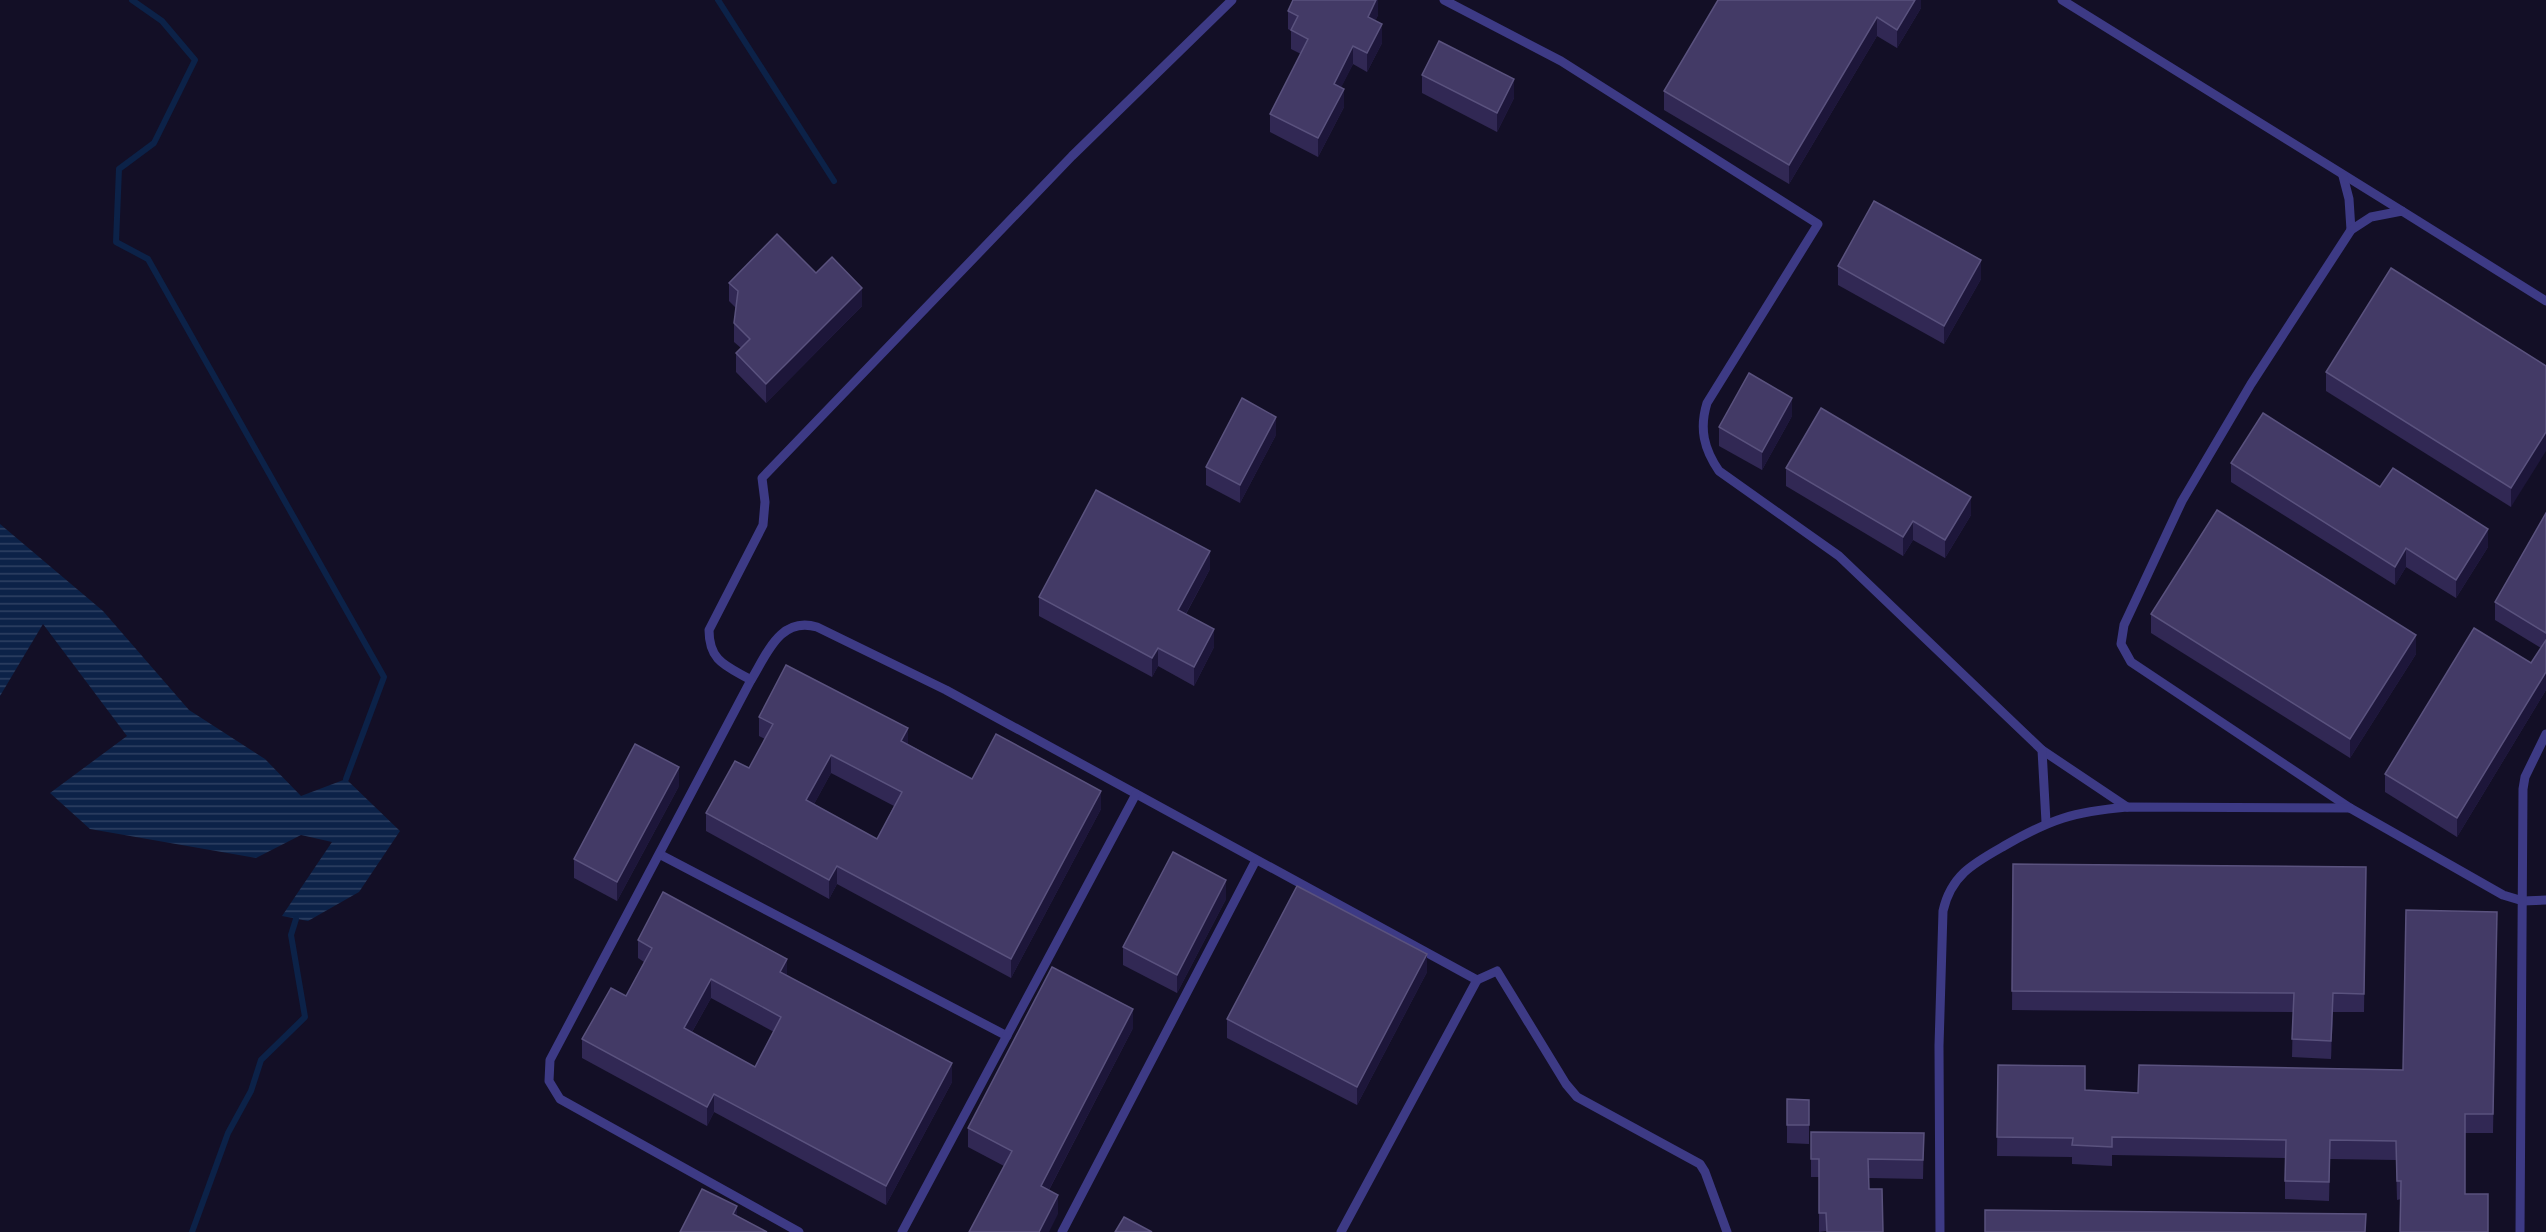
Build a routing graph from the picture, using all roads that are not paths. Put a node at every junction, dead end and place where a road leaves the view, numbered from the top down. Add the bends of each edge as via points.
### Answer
1 (1232, 0) edge
2 (1444, 0) edge
3 (2062, 0) edge
4 (2343, 176) junction
5 (2402, 211) junction
6 (2351, 230) junction
7 (2546, 301) edge
8 (752, 680) junction
9 (2546, 734) edge
10 (2042, 750) junction
11 (1136, 794) junction
12 (2127, 807) junction
13 (2350, 808) junction
14 (2046, 822) junction
15 (661, 855) junction
16 (1256, 860) junction
17 (2546, 900) edge
18 (2523, 901) junction
19 (1477, 980) junction
20 (1007, 1036) junction
21 (799, 1232) edge
22 (902, 1232) edge
23 (1062, 1232) edge
24 (1341, 1232) edge
25 (1727, 1232) edge
26 (1940, 1232) edge
27 (2520, 1232) edge

1 - 8 lane via 1072,156 762,478 763,525 709,630 709,644 718,661
2 - 10 lane via 1561,61 1818,224 1707,403 1702,418 1710,458 1719,471 1839,556
3 - 4 lane
4 - 5 lane
4 - 6 lane
5 - 6 lane via 2371,217
5 - 7 lane
6 - 13 lane via 2251,384 2182,501 2124,625 2121,644 2131,662
8 - 11 lane via 784,631 802,625 817,627 946,690
8 - 15 lane
9 - 18 lane via 2525,777
10 - 12 lane
10 - 14 lane
11 - 16 lane
11 - 20 lane
12 - 13 lane
12 - 14 lane via 2091,810
13 - 18 lane via 2489,888
14 - 26 lane via 1968,867 1946,897 1939,1046
15 - 20 lane
15 - 21 lane via 554,1050 549,1081 560,1099
16 - 19 lane
16 - 23 lane
17 - 18 lane
18 - 27 lane
19 - 24 lane
19 - 25 lane via 1497,972 1577,1096 1700,1164
20 - 22 lane

